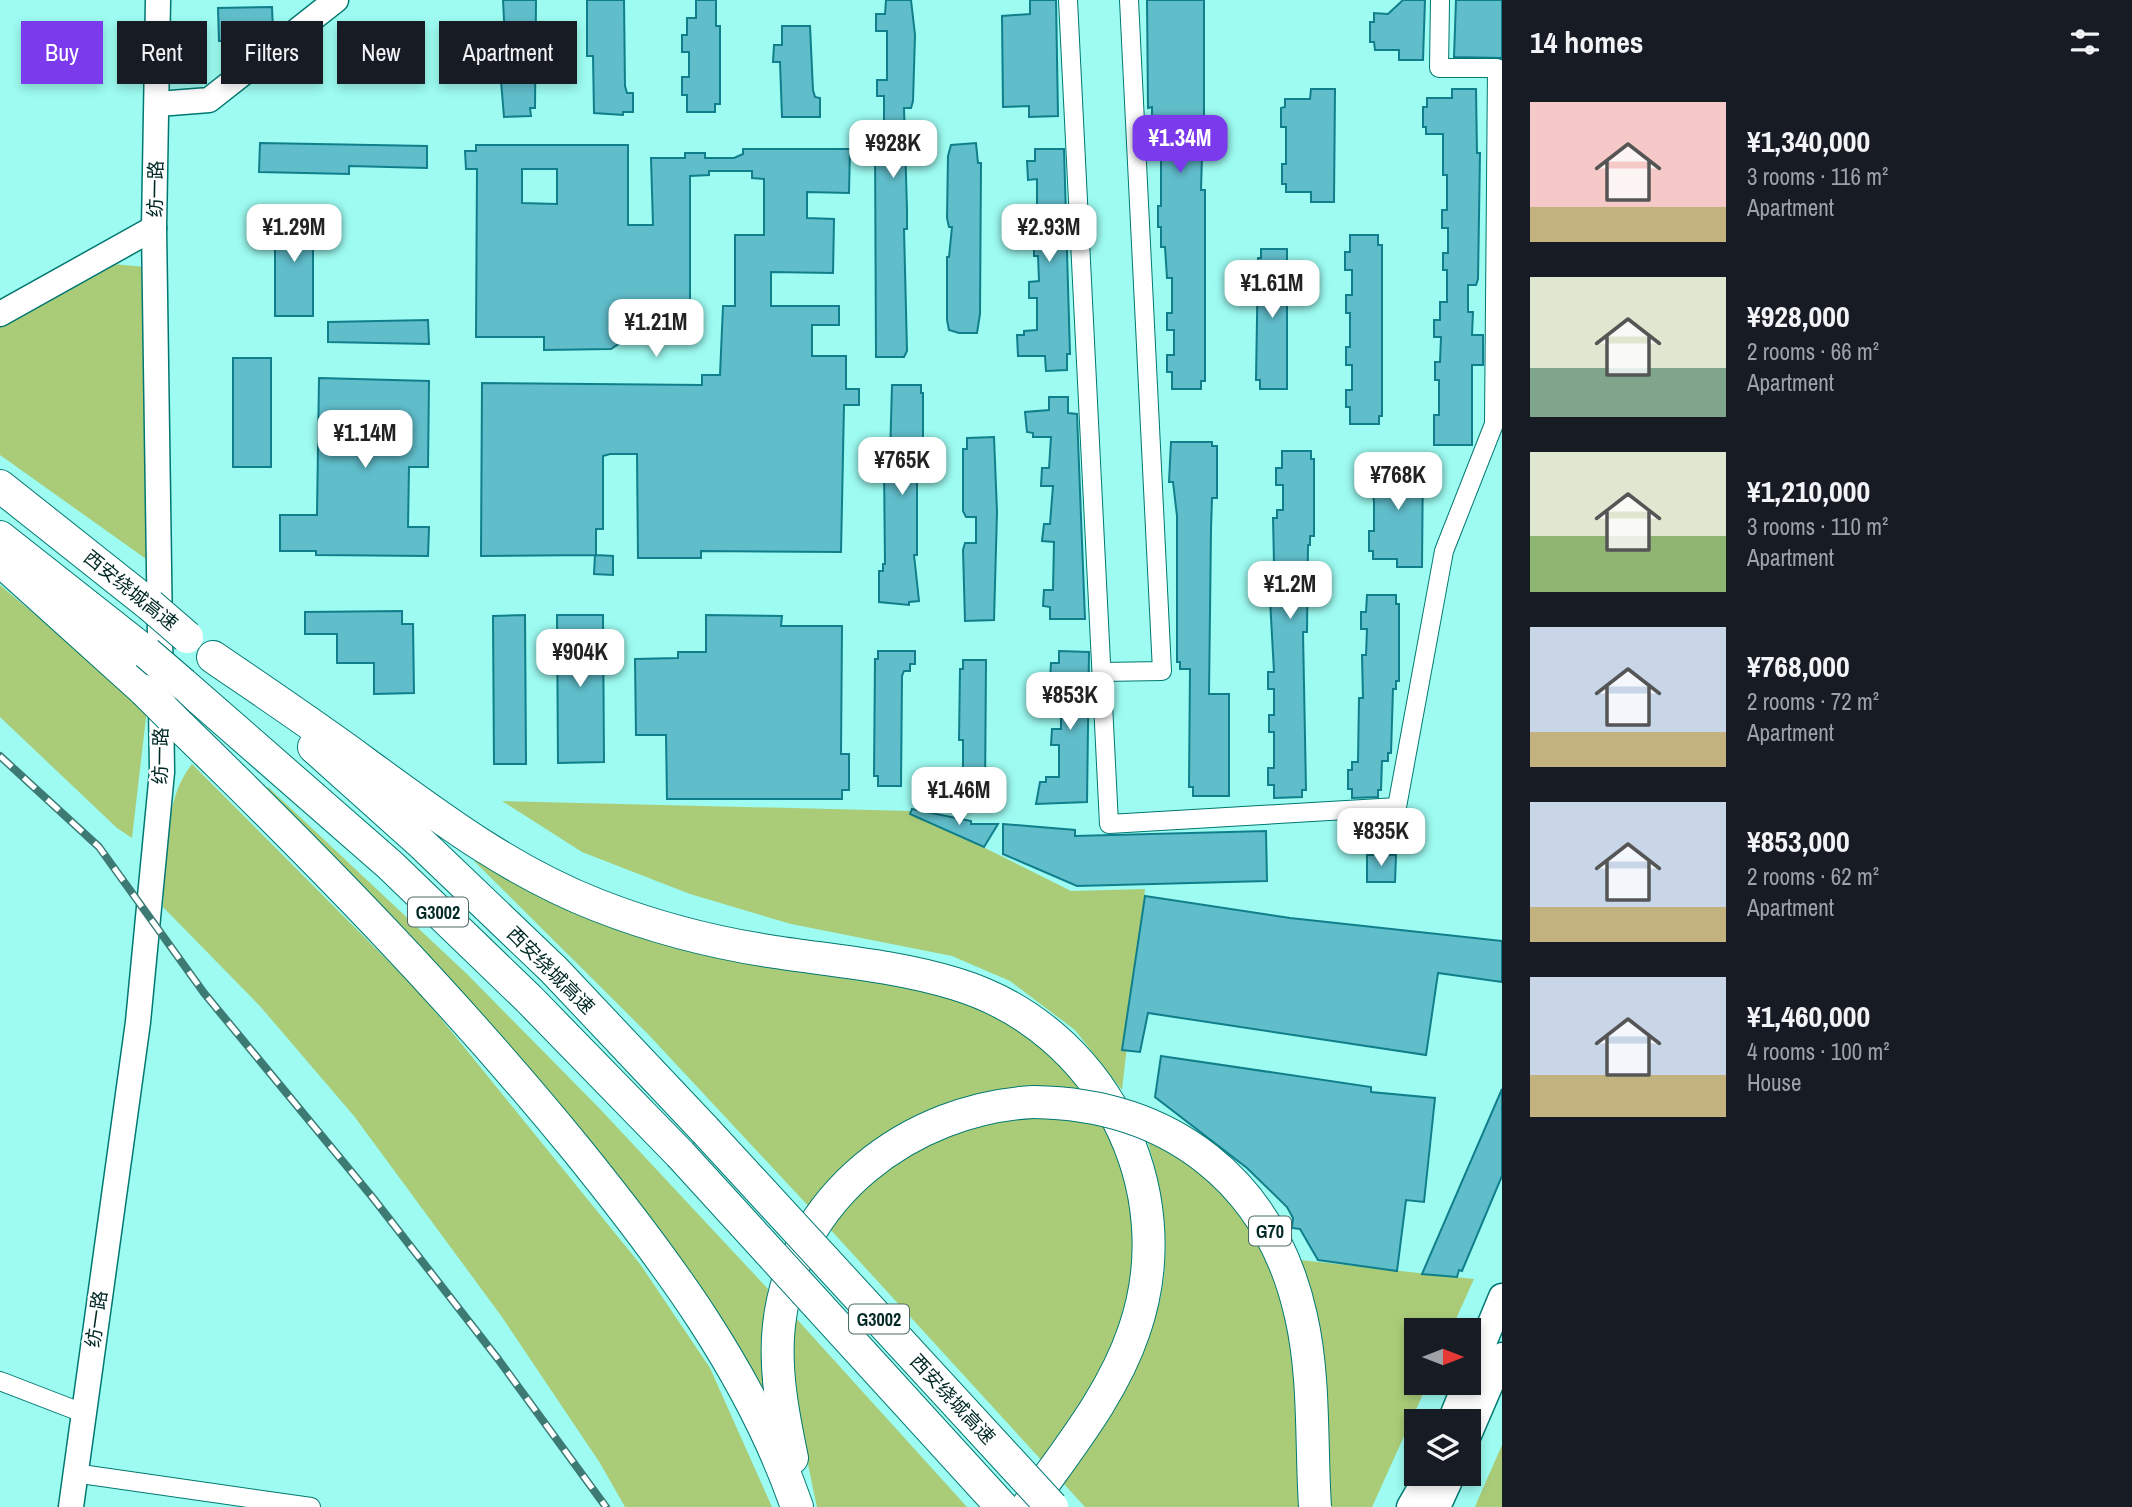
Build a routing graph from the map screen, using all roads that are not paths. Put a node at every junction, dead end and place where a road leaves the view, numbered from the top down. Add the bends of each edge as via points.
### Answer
1 (158, 0) edge
2 (336, 0) edge
3 (1068, 0) edge
4 (1129, 0) edge
5 (1440, 0) edge
6 (158, 104) junction
7 (154, 228) junction
8 (0, 314) edge
9 (0, 486) edge
10 (0, 537) edge
11 (0, 560) edge
12 (213, 657) junction
13 (1102, 672) junction
14 (1502, 1297) edge
15 (1481, 1347) edge
16 (1502, 1356) edge
17 (0, 1381) edge
18 (1479, 1409) edge
19 (83, 1413) junction
20 (74, 1473) junction
21 (1423, 1486) edge
22 (1447, 1486) edge
23 (71, 1507) edge
24 (311, 1507) edge
25 (798, 1507) edge
26 (1002, 1507) edge
27 (1027, 1507) edge
28 (1052, 1507) edge
29 (1315, 1507) edge
30 (1413, 1507) edge
31 (1437, 1507) edge

1 - 6 street, 纺一路
2 - 6 street via 208,100
3 - 13 street
4 - 13 street via 1162,671
5 - 13 street via 1439,68 1497,68 1494,424 1444,551 1397,807 1109,824
6 - 7 street, 纺一路
7 - 8 street
7 - 19 street, 纺一路 via 162,772 138,1022
9 - 12 highway, 西安绕城高速 / G3002, bridge
10 - 26 highway, 西安绕城高速 / G3002, bridge via 183,684 390,865 529,999 680,1154
11 - 25 highway, bridge via 145,691 401,946 480,1033 610,1190 723,1349 769,1434
12 - 27 highway via 445,822 552,886 601,907 700,937 967,987 1020,1013 1076,1057 1119,1119 1134,1155 1147,1216 1146,1285 1134,1331 1112,1381
12 - 28 highway, 西安绕城高速 / G3002, bridge via 419,841 554,970
14 - 15 main road
16 - 18 main road
17 - 19 street
19 - 20 street, 纺一路
20 - 23 street, 纺一路
20 - 24 street
21 - 30 main road
22 - 31 main road
25 - 29 highway, G70, bridge via 781,1399 778,1345 787,1284 809,1233 853,1178 896,1143 969,1112 1034,1102 1104,1109 1164,1130 1223,1172 1259,1213 1280,1249 1301,1317 1309,1376

